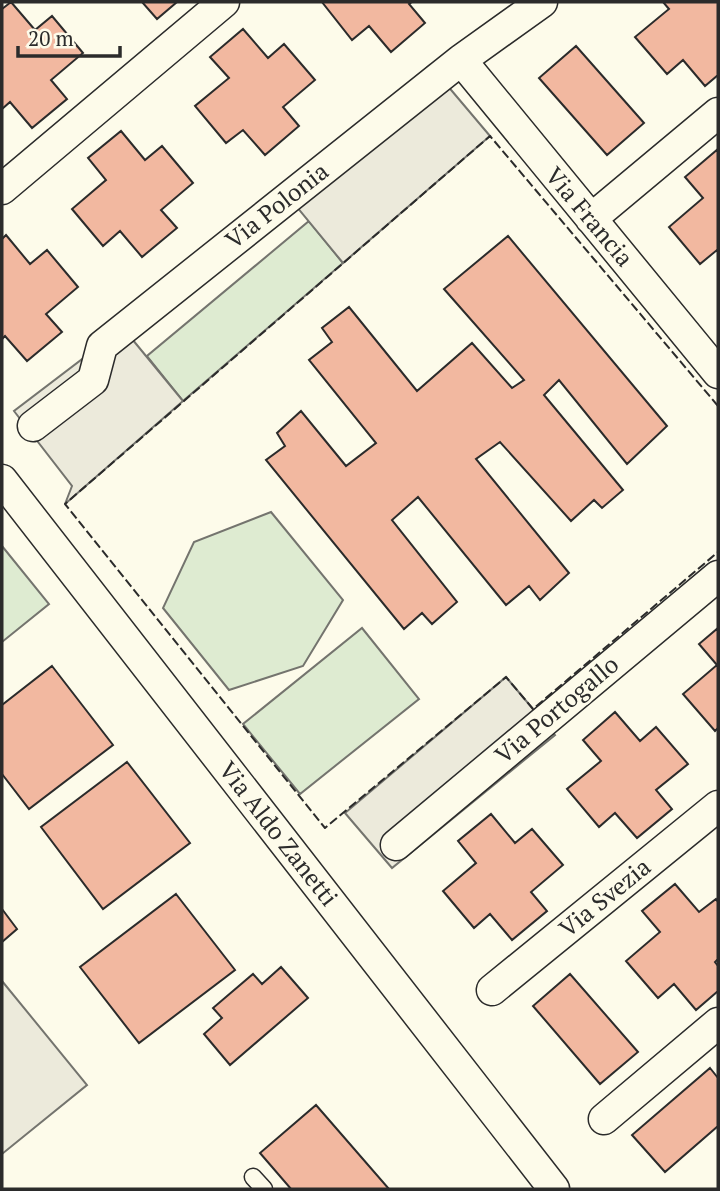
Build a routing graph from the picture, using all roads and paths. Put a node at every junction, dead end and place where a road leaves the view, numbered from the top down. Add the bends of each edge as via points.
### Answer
1 (224, 2) edge
2 (527, 6) edge
3 (461, 60) junction
4 (718, 113) edge
5 (2, 189) edge
6 (591, 219) junction
7 (712, 354) edge
8 (33, 426) dead end
9 (2, 480) edge
10 (718, 576) edge
11 (718, 806) edge
12 (396, 845) dead end
13 (492, 989) dead end
14 (718, 1023) edge
15 (604, 1119) dead end
16 (554, 1189) edge

1 - 5 street
2 - 3 street, Via Polonia
3 - 6 street, Via Francia
3 - 8 street, Via Polonia via 102,346 93,380
4 - 6 street
6 - 7 street, Via Francia
9 - 16 street, Via Aldo Zanetti
10 - 12 street, Via Portogallo
11 - 13 street, Via Svezia
14 - 15 street

